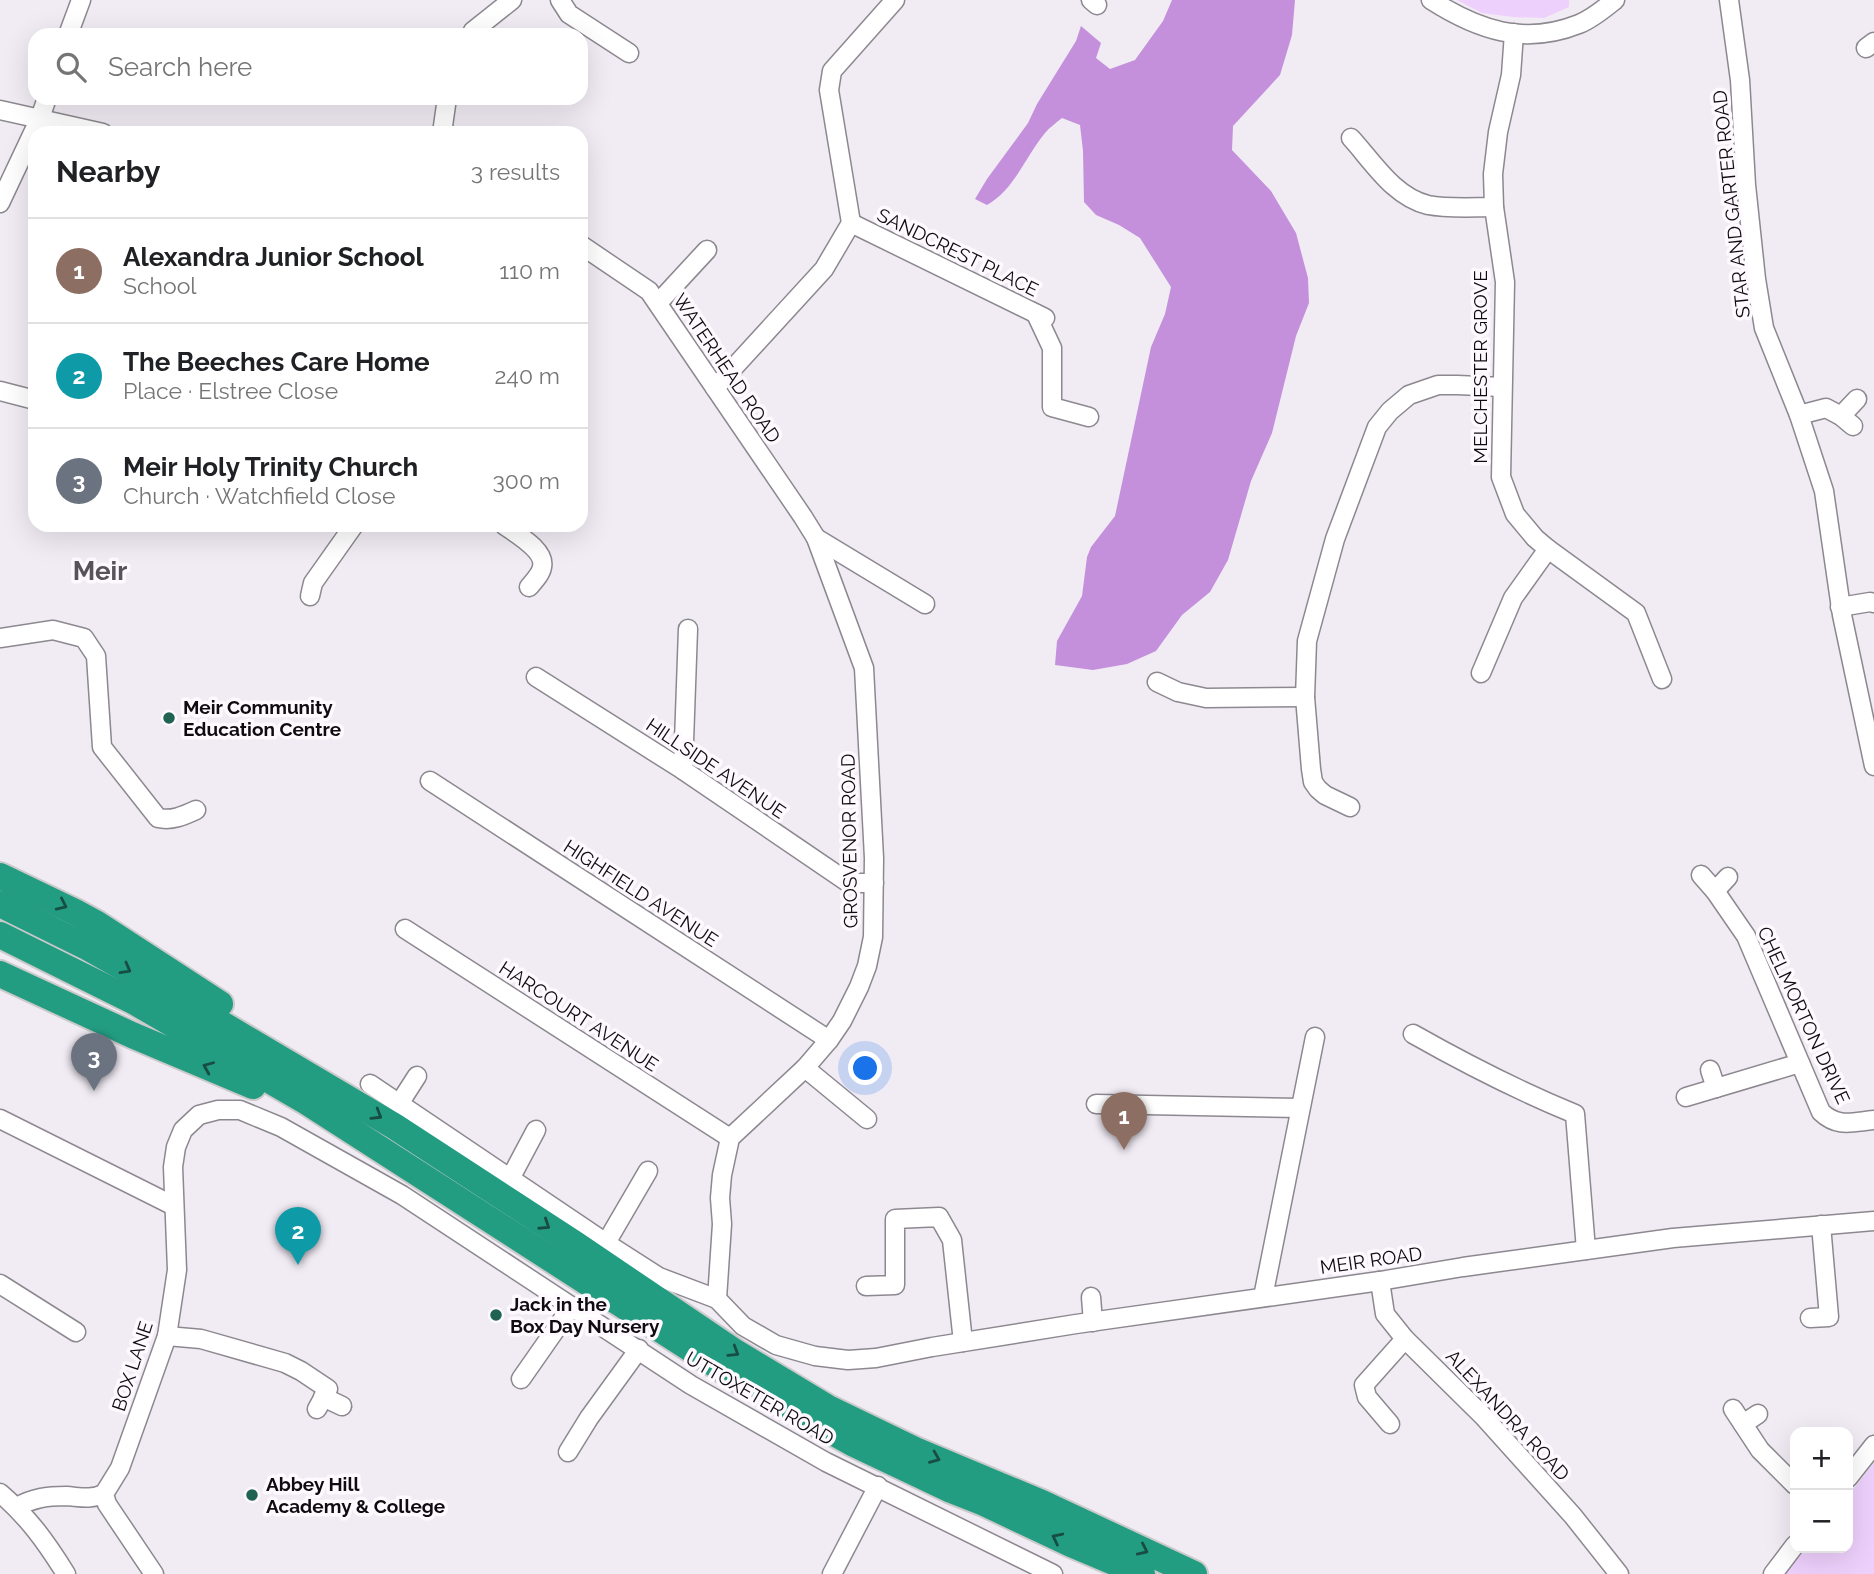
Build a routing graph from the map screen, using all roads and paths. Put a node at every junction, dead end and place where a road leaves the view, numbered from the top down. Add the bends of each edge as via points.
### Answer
1 (80, 0) edge
2 (512, 0) edge
3 (560, 0) edge
4 (895, 0) edge
5 (1431, 0) edge
6 (1615, 0) edge
7 (1729, 0) edge
8 (70, 28) edge
9 (477, 28) edge
10 (1514, 33) junction
11 (629, 53) dead end
12 (45, 105) edge
13 (446, 105) edge
14 (0, 110) edge
15 (40, 118) junction
16 (36, 126) edge
17 (74, 126) edge
18 (443, 126) edge
19 (1351, 138) dead end
20 (28, 144) edge
21 (0, 203) edge
22 (1494, 207) junction
23 (851, 223) junction
24 (588, 250) edge
25 (707, 250) dead end
26 (658, 303) junction
27 (1502, 387) junction
28 (715, 388) junction
29 (0, 391) edge
30 (28, 398) edge
31 (1857, 399) dead end
32 (1799, 415) junction
33 (1089, 417) dead end
34 (349, 532) edge
35 (513, 532) edge
36 (816, 538) junction
37 (1548, 549) junction
38 (529, 586) dead end
39 (310, 596) dead end
40 (1874, 603) edge
41 (925, 604) dead end
42 (1840, 607) junction
43 (688, 629) dead end
44 (0, 638) edge
45 (1481, 673) dead end
46 (536, 677) dead end
47 (1662, 678) dead end
48 (1157, 682) dead end
49 (1305, 697) junction
50 (1874, 766) edge
51 (683, 770) junction
52 (430, 781) dead end
53 (1350, 807) dead end
54 (196, 810) dead end
55 (1701, 875) dead end
56 (0, 876) edge
57 (1728, 877) dead end
58 (874, 883) junction
59 (1715, 891) junction
60 (0, 904) edge
61 (405, 929) dead end
62 (0, 935) edge
63 (0, 974) edge
64 (1413, 1034) dead end
65 (1315, 1037) dead end
66 (830, 1040) junction
67 (1800, 1063) junction
68 (805, 1068) junction
69 (1710, 1070) dead end
70 (417, 1076) dead end
71 (318, 1081) junction
72 (370, 1084) dead end
73 (1716, 1088) junction
74 (1686, 1097) dead end
75 (399, 1104) junction
76 (1096, 1104) dead end
77 (1300, 1108) junction
78 (240, 1110) joint
79 (0, 1119) edge
80 (867, 1119) dead end
81 (1874, 1120) edge
82 (338, 1123) junction
83 (536, 1130) dead end
84 (730, 1138) junction
85 (648, 1171) dead end
86 (510, 1179) junction
87 (174, 1206) junction
88 (1874, 1221) edge
89 (1821, 1225) junction
90 (606, 1244) junction
91 (1586, 1250) junction
92 (1380, 1281) junction
93 (0, 1284) edge
94 (866, 1286) dead end
95 (1091, 1297) dead end
96 (1263, 1297) junction
97 (717, 1299) junction
98 (572, 1306) junction
99 (1810, 1318) dead end
100 (1093, 1322) junction
101 (76, 1332) dead end
102 (167, 1336) junction
103 (1405, 1339) junction
104 (963, 1342) junction
105 (639, 1349) junction
106 (521, 1378) dead end
107 (342, 1406) dead end
108 (1745, 1416) dead end
109 (1390, 1424) dead end
110 (1874, 1444) edge
111 (568, 1452) dead end
112 (1853, 1471) edge
113 (1790, 1480) edge
114 (878, 1486) junction
115 (0, 1493) edge
116 (104, 1493) junction
117 (17, 1507) junction
118 (1790, 1552) edge
119 (66, 1574) edge
120 (154, 1574) edge
121 (832, 1574) edge
122 (1054, 1574) edge
123 (1142, 1574) edge
124 (1194, 1574) edge
125 (1619, 1574) edge
126 (1773, 1574) edge

1 - 8 street
2 - 9 street
3 - 11 street via 569,15
4 - 23 street via 832,71 829,90
5 - 10 street via 1482,27
6 - 10 street via 1580,23 1539,34
7 - 32 street, STAR AND GARTER ROAD via 1764,328
10 - 22 street, MELCHESTER GROVE via 1493,174
12 - 15 street
13 - 18 street
14 - 15 street
15 - 16 street
15 - 17 street
19 - 22 street via 1395,187 1414,200 1450,207
20 - 21 street
22 - 27 street, MELCHESTER GROVE via 1505,282
23 - 28 street via 824,269
23 - 33 street, SANDCREST PLACE via 1041,316 1052,348 1052,407
24 - 26 street, WATERHEAD ROAD via 649,291
25 - 26 street
26 - 28 street, WATERHEAD ROAD
27 - 37 street, MELCHESTER GROVE via 1501,477 1515,514
27 - 49 street via 1426,388 1409,395 1377,427 1335,539 1307,641
28 - 36 street, WATERHEAD ROAD
29 - 30 street
31 - 32 street via 1847,421 1826,408
32 - 42 street, STAR AND GARTER ROAD via 1824,491
34 - 39 street via 313,583
35 - 38 street via 542,558 542,569
36 - 41 street
36 - 58 street, GROSVENOR ROAD via 864,668
37 - 45 street via 1513,598
37 - 47 street, MELCHESTER GROVE via 1636,612
40 - 42 street
42 - 50 street, STAR AND GARTER ROAD
43 - 51 street
44 - 54 street via 53,630 84,638 96,656 103,747 158,818 175,819
46 - 51 street, HILLSIDE AVENUE
48 - 49 street via 1206,698
49 - 53 street via 1314,782 1325,795
51 - 58 street, HILLSIDE AVENUE via 849,883
52 - 66 street, HIGHFIELD AVENUE
55 - 59 street, CHELMORTON DRIVE
56 -> 71 highway via 75,912 142,953 224,1007
57 - 59 street
58 - 66 street, GROSVENOR ROAD via 873,937 866,966
59 - 67 street, CHELMORTON DRIVE via 1746,936
60 -> 71 highway via 85,946
61 - 84 street, HARCOURT AVENUE
62 - 82 highway via 133,1000
82 -> 63 highway
64 - 91 street via 1575,1114
65 - 77 street
66 - 68 street, GROSVENOR ROAD
67 - 73 street
67 - 81 street, CHELMORTON DRIVE via 1829,1119 1838,1123
68 - 80 street
68 - 84 street, GROSVENOR ROAD
69 - 73 street
70 - 75 street
71 -> 124 highway via 575,1244 734,1353 828,1408
72 - 75 street
73 - 74 street
75 - 86 street
76 - 77 street
77 - 96 street
78 - 87 street, BOX LANE via 199,1115 183,1130 173,1167
78 - 98 street, UTTOXETER ROAD via 281,1127 402,1195
79 - 87 street
123 -> 82 highway via 852,1443 736,1378
83 - 86 street
84 - 97 street via 720,1198
85 - 90 street
86 - 90 street
87 - 102 street, BOX LANE via 177,1270
88 - 89 street, MEIR ROAD
89 - 91 street, MEIR ROAD
89 - 99 street via 1829,1317
90 - 97 street via 659,1277
91 - 92 street, MEIR ROAD
92 - 96 street, MEIR ROAD
92 - 103 street, ALEXANDRA ROAD via 1385,1314
93 - 101 street
94 - 104 street via 895,1285 895,1219 939,1217 952,1240
95 - 100 street
96 - 100 street, MEIR ROAD
97 - 104 street, MEIR ROAD via 743,1326 776,1345 815,1356 876,1358
98 - 105 street, UTTOXETER ROAD
98 - 106 street
100 - 104 street, MEIR ROAD
102 - 107 street via 201,1339 285,1363 328,1389 320,1403
102 - 116 street, BOX LANE via 120,1468
103 - 109 street via 1364,1385 1367,1397
103 - 125 street, ALEXANDRA ROAD via 1498,1433
105 - 111 street
105 - 114 street, UTTOXETER ROAD via 691,1385 826,1462
108 - 113 street via 1760,1450
110 - 112 street
114 - 121 street
114 - 122 street, UTTOXETER ROAD
115 - 117 street
116 - 117 street via 93,1499 31,1499
116 - 120 street
117 - 119 street
118 - 126 street

